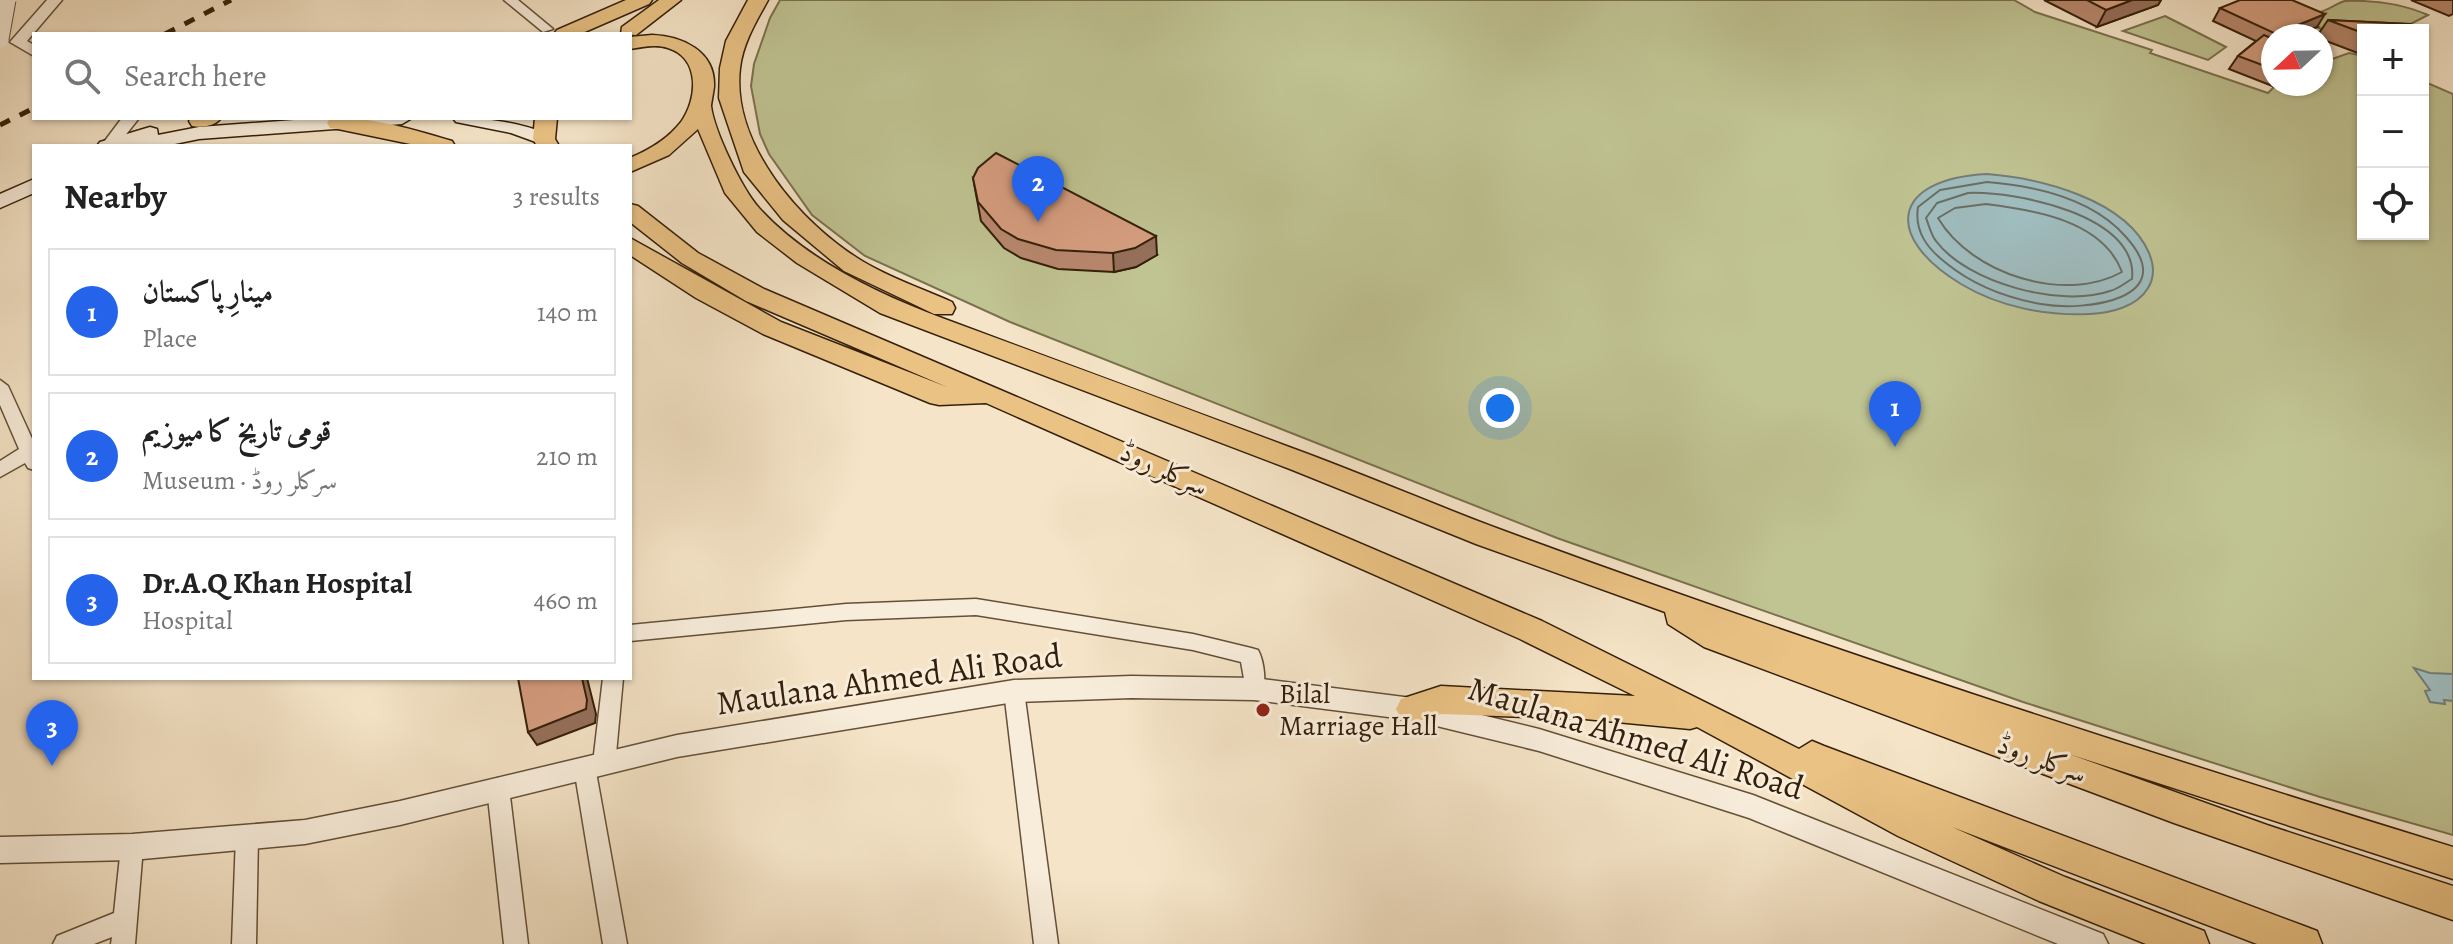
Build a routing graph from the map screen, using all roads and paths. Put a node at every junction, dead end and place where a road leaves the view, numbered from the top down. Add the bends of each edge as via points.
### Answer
1 (7, 0) edge
2 (55, 0) edge
3 (510, 0) edge
4 (642, 0) edge
5 (671, 0) edge
6 (738, 0) edge
7 (758, 0) edge
8 (0, 29) edge
9 (556, 32) edge
10 (628, 32) edge
11 (0, 39) edge
12 (18, 42) junction
13 (632, 43) edge
14 (32, 50) edge
15 (704, 74) junction
16 (701, 107) junction
17 (129, 120) edge
18 (205, 120) edge
19 (376, 120) edge
20 (474, 120) edge
21 (338, 123) junction
22 (546, 134) edge
23 (110, 144) edge
24 (115, 144) edge
25 (145, 144) edge
26 (437, 144) edge
27 (632, 164) edge
28 (32, 177) edge
29 (32, 186) edge
30 (0, 192) edge
31 (0, 202) edge
32 (632, 213) edge
33 (632, 246) edge
34 (0, 386) edge
35 (996, 397) junction
36 (1172, 415) junction
37 (31, 457) edge
38 (0, 470) edge
39 (1641, 591) junction
40 (632, 633) edge
41 (613, 680) edge
42 (1254, 689) junction
43 (1014, 691) junction
44 (1412, 709) junction
45 (1707, 716) junction
46 (594, 766) junction
47 (498, 788) junction
48 (247, 836) junction
49 (132, 847) junction
50 (0, 850) edge
51 (2453, 863) edge
52 (2052, 889) junction
53 (2453, 903) edge
54 (126, 920) junction
55 (2046, 925) junction
56 (65, 944) edge
57 (123, 944) edge
58 (244, 944) edge
59 (516, 944) edge
60 (615, 944) edge
61 (1046, 944) edge
62 (2093, 944) edge
63 (2191, 944) edge
64 (2304, 944) edge

1 - 11 street, bridge
2 - 12 street
3 - 9 street
4 - 9 main road
5 - 10 main road
6 - 15 main road
7 - 36 main road via 736,41 729,98 755,172 791,215 853,266 1124,383
8 - 12 street
12 - 14 street
13 - 15 main road via 678,45 697,60
15 - 16 main road
16 - 27 main road via 677,139
16 - 36 main road, سرکلر روڈ via 737,196 777,237 846,283 889,307
17 - 23 street
18 - 24 main road
19 - 21 main road
20 - 22 main road
21 - 25 main road via 199,133
21 - 26 main road
28 - 30 main road
29 - 31 main road
32 - 35 main road, سرکلر روڈ via 690,258 755,295
33 - 35 main road via 772,328 939,396
34 - 37 street
35 - 45 main road, سرکلر روڈ via 1531,630
36 - 39 main road, سرکلر روڈ
37 - 38 street
39 - 51 main road, سرکلر روڈ via 2148,767
39 - 53 main road, سرکلر روڈ via 1715,638 2319,861
40 - 42 street via 846,612 976,607 1251,656
41 - 46 street
42 - 43 street, Maulana Ahmed Ali Road
42 - 44 street, Maulana Ahmed Ali Road
43 - 46 street, Maulana Ahmed Ali Road via 677,746
43 - 61 street
44 - 45 main road via 1441,700
44 - 55 street, Maulana Ahmed Ali Road via 1539,740 1753,807
45 - 52 main road, سرکلر روڈ via 1910,825
45 - 64 main road, سرکلر روڈ
46 - 47 street, Maulana Ahmed Ali Road
46 - 60 street
47 - 48 street, Maulana Ahmed Ali Road via 305,832
47 - 59 street
48 - 49 street, Maulana Ahmed Ali Road
48 - 58 street
49 - 50 street, Maulana Ahmed Ali Road
49 - 54 street
52 - 55 street
52 - 63 main road, سرکلر روڈ
54 - 56 street
54 - 57 street
55 - 62 street, Maulana Ahmed Ali Road

